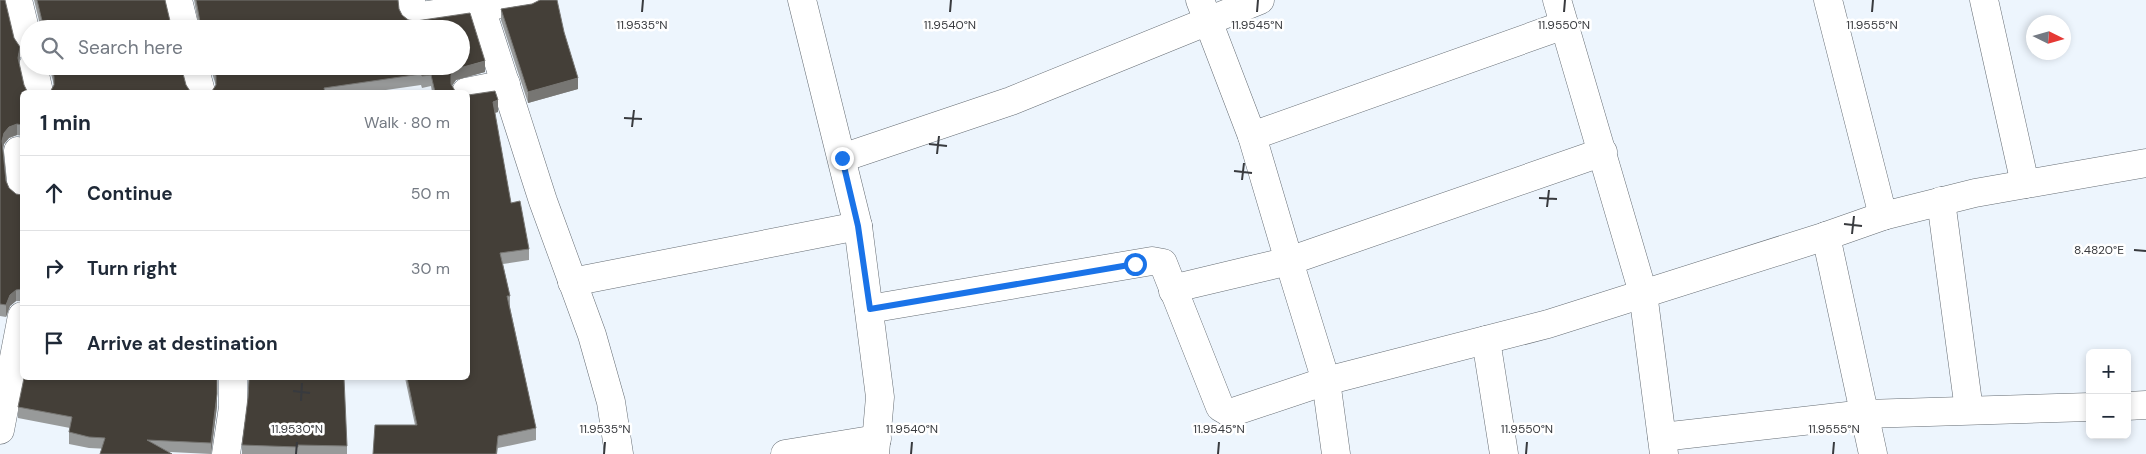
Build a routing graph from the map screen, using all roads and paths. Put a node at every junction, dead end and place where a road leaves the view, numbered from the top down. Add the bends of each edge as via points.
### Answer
1 (18, 0) edge
2 (178, 0) edge
3 (411, 0) edge
4 (530, 0) edge
5 (802, 0) edge
6 (1260, 0) edge
7 (1828, 0) edge
8 (1984, 0) edge
9 (481, 8) junction
10 (1203, 10) edge
11 (1561, 13) edge
12 (23, 20) edge
13 (183, 20) edge
14 (35, 75) edge
15 (196, 75) edge
16 (506, 84) junction
17 (39, 90) edge
18 (200, 90) edge
19 (470, 91) edge
20 (1252, 136) junction
21 (13, 150) edge
22 (1602, 152) junction
23 (842, 158) junction
24 (2146, 163) edge
25 (20, 182) edge
26 (2025, 184) junction
27 (1941, 201) junction
28 (1883, 216) junction
29 (858, 226) junction
30 (1826, 236) junction
31 (1289, 260) junction
32 (572, 282) junction
33 (1173, 291) junction
34 (1643, 293) junction
35 (870, 309) junction
36 (20, 326) edge
37 (1486, 340) junction
38 (233, 380) edge
39 (1326, 381) junction
40 (2146, 405) edge
41 (2131, 406) edge
42 (2086, 407) edge
43 (1968, 410) junction
44 (1865, 414) junction
45 (0, 430) edge
46 (1663, 445) edge
47 (876, 447) edge
48 (226, 454) edge
49 (619, 454) edge
50 (785, 454) edge
51 (1336, 454) edge
52 (1504, 454) edge
53 (1872, 454) edge

1 - 12 street
2 - 13 street
3 - 9 street via 414,17
4 - 9 street
5 - 23 street
6 - 10 street
7 - 28 street
8 - 26 street
9 - 16 street
10 - 20 street
10 - 23 street via 1011,101
11 - 20 street
11 - 22 street
14 - 17 street
15 - 18 street
16 - 19 street
16 - 32 street
20 - 31 street
21 - 25 street
22 - 31 street
22 - 34 street
23 - 29 street
24 - 26 street
26 - 27 street
27 - 28 street
27 - 43 street
28 - 30 street
29 - 32 street
29 - 35 street
30 - 34 street
30 - 44 street
31 - 33 street
31 - 39 street
32 - 49 street via 592,334 611,402
33 - 35 street via 1163,263 1152,261
33 - 39 street via 1220,407 1230,413
34 - 37 street
34 - 46 street
35 - 47 street via 880,397
36 - 45 street
37 - 39 street
37 - 52 street
38 - 48 street via 233,407
39 - 51 street
40 - 41 street
42 - 43 street
43 - 44 street
44 - 46 street
44 - 53 street
47 - 50 street

